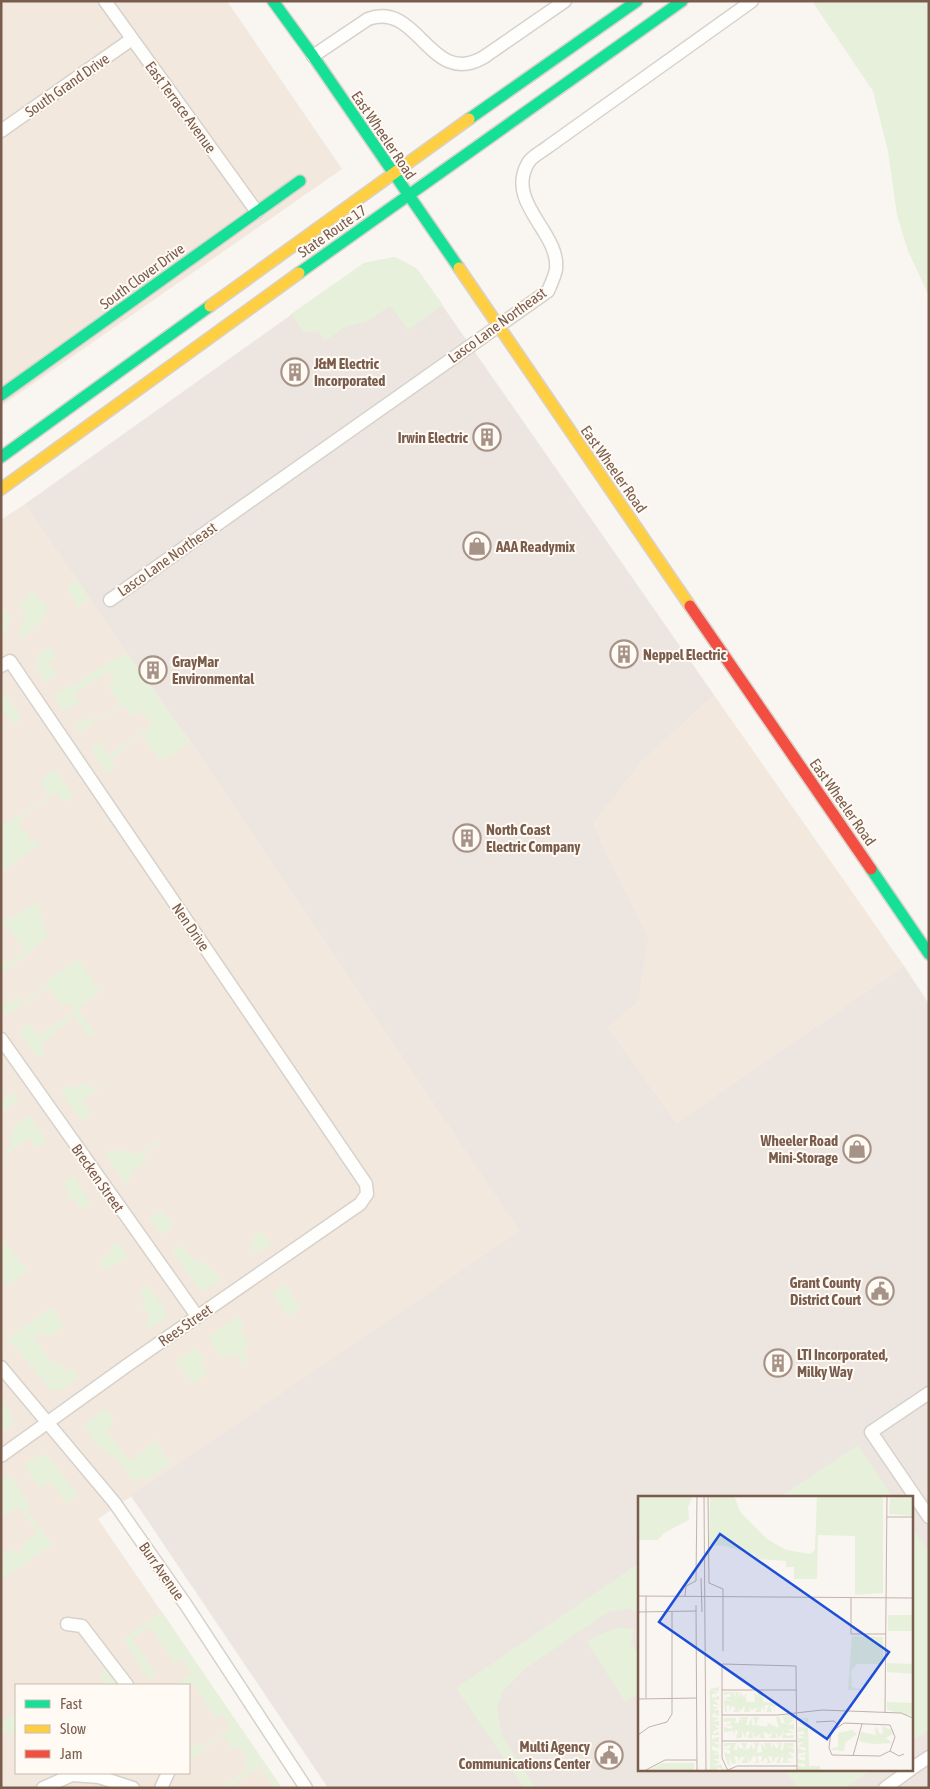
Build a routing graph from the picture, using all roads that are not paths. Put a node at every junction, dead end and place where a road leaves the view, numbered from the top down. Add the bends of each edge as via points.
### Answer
1 (105, 1) edge
2 (273, 1) edge
3 (565, 1) edge
4 (637, 1) edge
5 (682, 1) edge
6 (752, 1) edge
7 (132, 39) junction
8 (313, 56) junction
9 (1, 131) edge
10 (392, 173) junction
11 (300, 181) dead end
12 (408, 196) junction
13 (257, 212) junction
14 (497, 326) junction
15 (1, 395) edge
16 (1, 457) edge
17 (1, 489) edge
18 (110, 600) dead end
19 (6, 664) edge
20 (929, 954) edge
21 (1, 1039) edge
22 (367, 1194) joint
23 (197, 1316) junction
24 (1, 1367) edge
25 (929, 1393) edge
26 (49, 1423) junction
27 (1, 1456) edge
28 (929, 1517) edge
29 (67, 1624) dead end
30 (126, 1684) edge
31 (929, 1757) edge
32 (912, 1769) edge
33 (908, 1772) edge
34 (168, 1774) edge
35 (43, 1788) edge
36 (133, 1788) edge
37 (161, 1788) edge
38 (306, 1788) edge
39 (885, 1788) edge

1 - 7 street, East Terrace Avenue
2 - 8 main road, East Wheeler Road
3 - 8 street via 470,64 442,58 405,20 388,15 371,17
4 - 10 main road, State Route 17
5 - 12 main road, State Route 17
6 - 14 street, Lasco Lane Northeast via 529,162 523,179 525,200 553,249 556,269 548,291
7 - 9 street, South Grand Drive
7 - 13 street, East Terrace Avenue
8 - 10 main road, East Wheeler Road
10 - 12 main road, East Wheeler Road
10 - 16 main road, State Route 17
11 - 13 main road, South Clover Drive
12 - 14 main road, East Wheeler Road
12 - 17 main road, State Route 17
13 - 15 main road, South Clover Drive
14 - 18 street, Lasco Lane Northeast
14 - 20 main road, East Wheeler Road
19 - 22 street, Nen Drive via 366,1184
21 - 23 street, Brecken Street
22 - 23 street, Rees Street via 360,1204
23 - 26 street, Rees Street
24 - 26 street, Burr Avenue
25 - 28 street via 871,1432
26 - 27 street, Rees Street
26 - 38 street, Burr Avenue via 114,1502
29 - 30 street via 82,1626
31 - 32 street
33 - 39 street
34 - 37 street
35 - 36 street via 72,1775 99,1777

